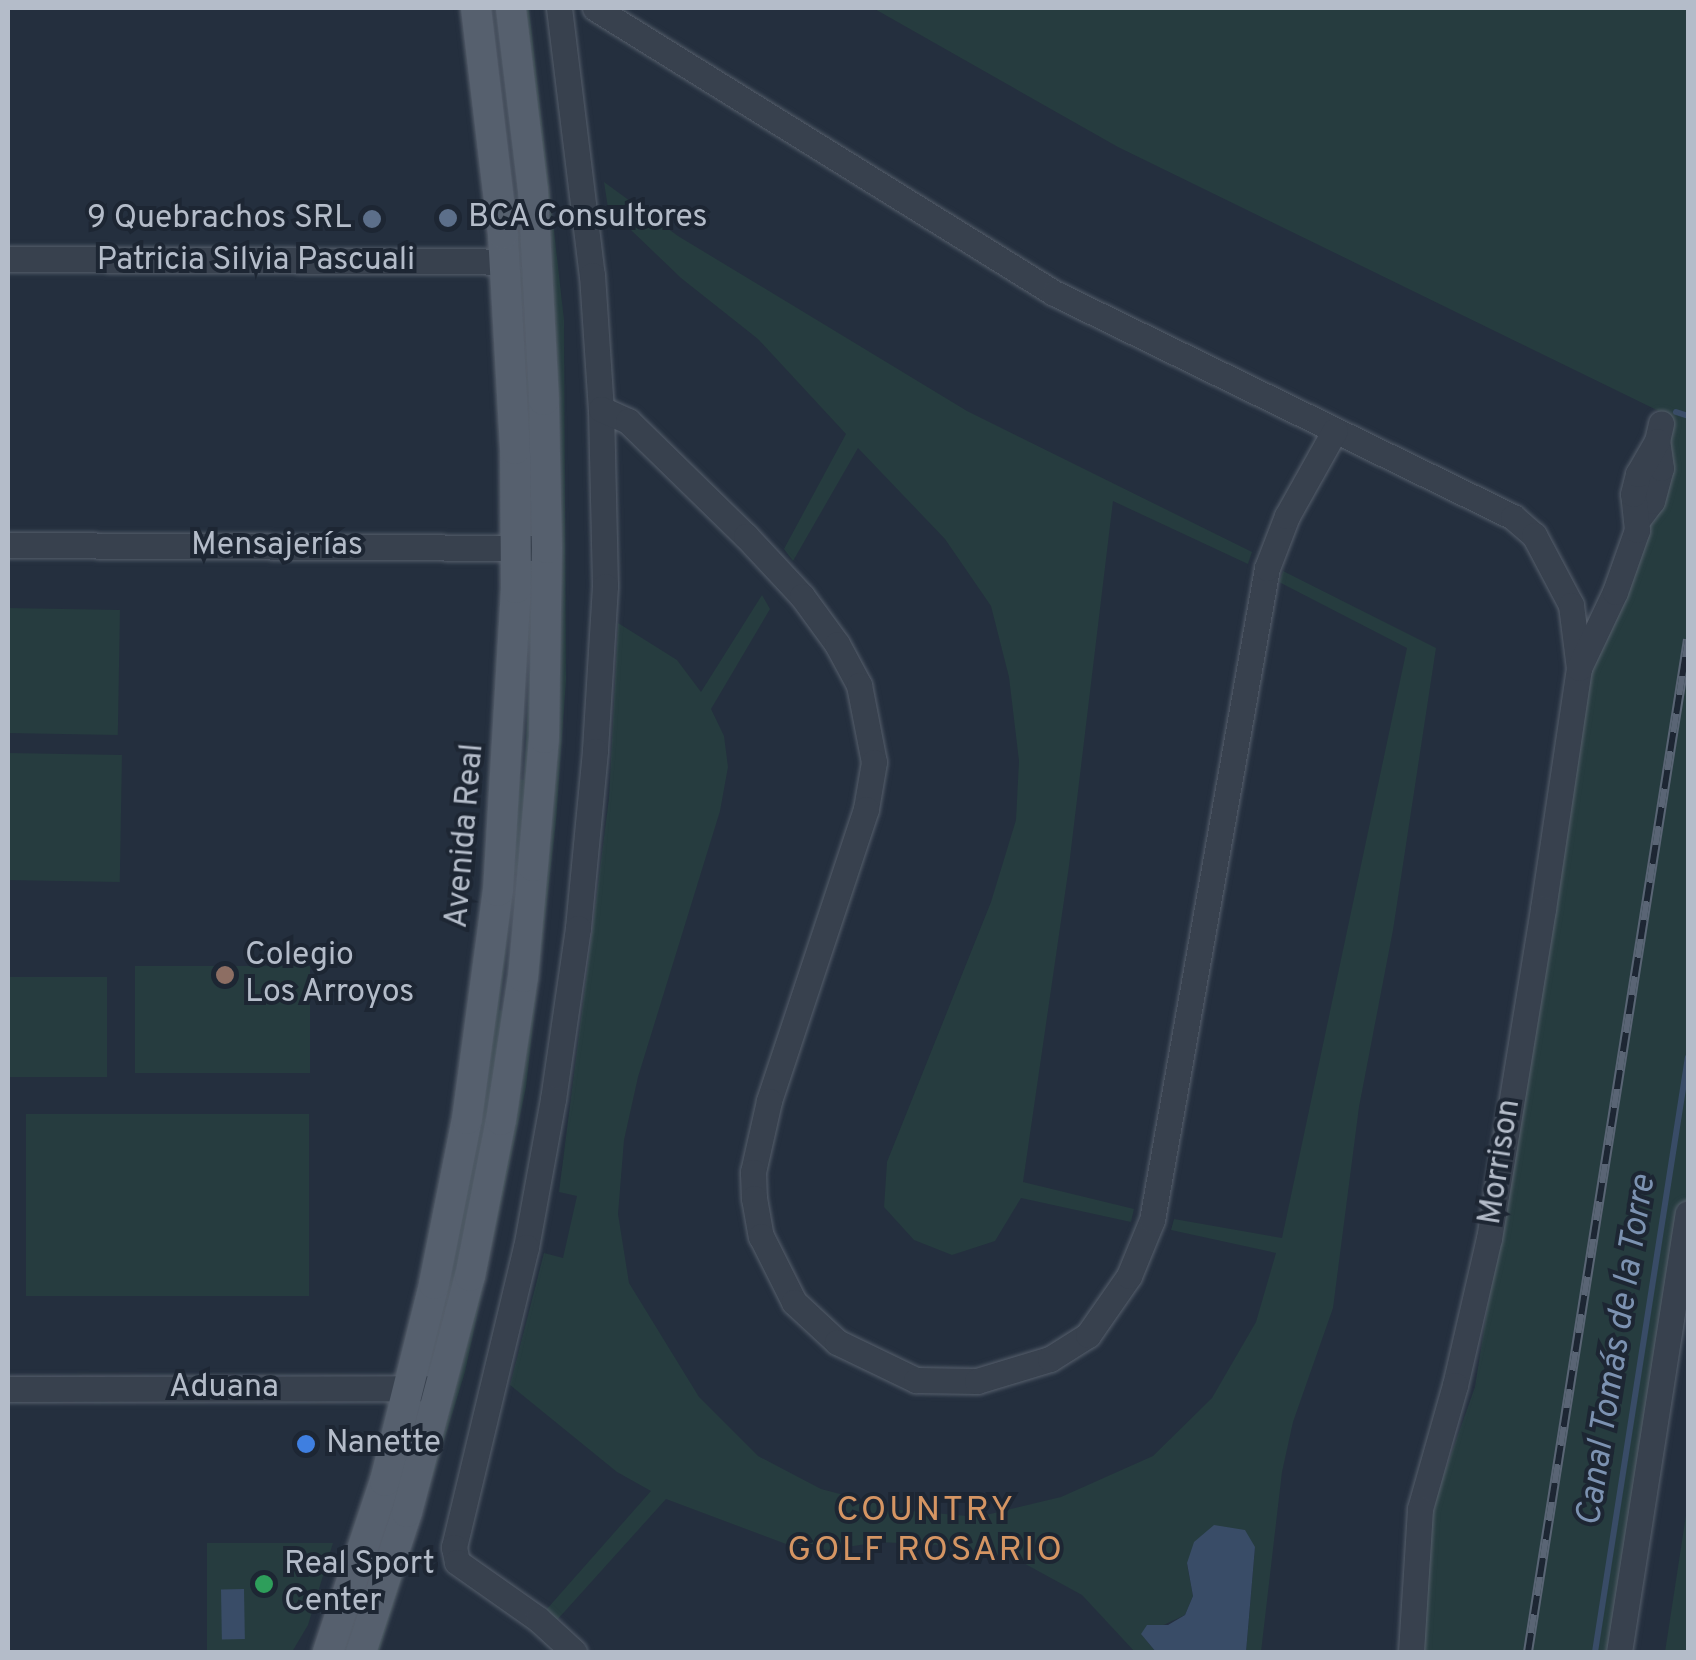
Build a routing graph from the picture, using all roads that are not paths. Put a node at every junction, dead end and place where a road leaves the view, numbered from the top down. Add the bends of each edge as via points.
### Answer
1 (476, 8) edge
2 (511, 8) edge
3 (559, 8) edge
4 (595, 8) edge
5 (8, 259) edge
6 (505, 262) junction
7 (601, 408) junction
8 (1335, 430) junction
9 (1659, 432) dead end
10 (8, 545) edge
11 (516, 547) junction
12 (547, 548) junction
13 (1615, 592) junction
14 (1571, 605) junction
15 (1580, 668) junction
16 (1688, 1212) edge
17 (1676, 1370) edge
18 (441, 1387) junction
19 (409, 1388) junction
20 (8, 1389) edge
21 (328, 1652) edge
22 (361, 1652) edge
23 (574, 1652) edge
24 (1410, 1652) edge
25 (1619, 1652) edge

1 - 6 main road, Avenida Real
2 - 12 main road via 534,208
3 - 7 street
4 - 8 street via 1054,293
5 - 6 street, Patricia Silvia Pascuali
6 - 11 main road, Avenida Real
7 - 8 street via 628,421 746,536 814,612 858,685 874,762 866,810 769,1101 754,1198 760,1236 794,1302 837,1342 916,1380 977,1381 1050,1359 1088,1335 1129,1276 1152,1220 1267,568 1287,516
7 - 23 street via 605,586 578,928 526,1247 454,1547 458,1562
8 - 14 street, Morrison via 1513,517 1534,536
9 - 13 street, Morrison via 1638,474 1639,518
10 - 11 street, Mensajerías
11 - 12 street, Mensajerías
11 - 19 main road, Avenida Real via 510,748 488,978 460,1156
12 - 18 main road via 544,738 522,978 478,1237
13 - 14 street
13 - 15 street, Morrison
14 - 15 street, Morrison
15 - 24 street, Morrison via 1489,1238 1420,1509
16 - 17 street
17 - 25 street
18 - 19 street, Aduana
18 - 22 main road
19 - 20 street, Aduana
19 - 21 main road, Avenida Real

